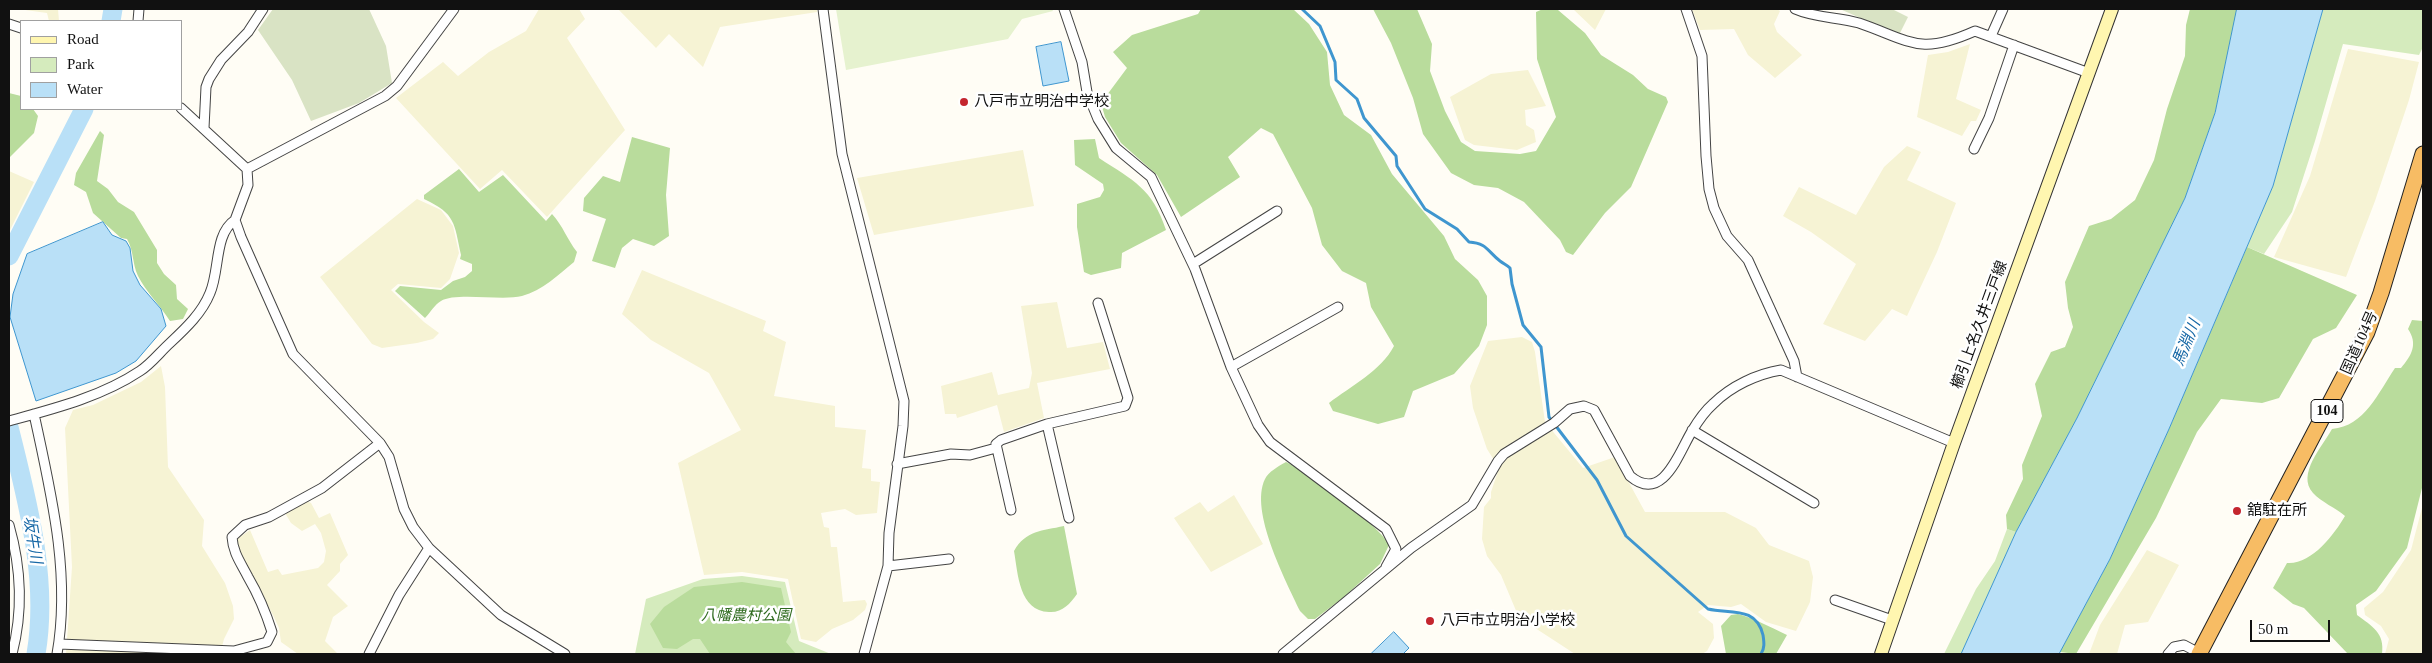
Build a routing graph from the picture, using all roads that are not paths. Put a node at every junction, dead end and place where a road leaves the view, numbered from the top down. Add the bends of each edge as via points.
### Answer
1 (263, 9) edge
2 (454, 9) edge
3 (823, 9) edge
4 (1064, 9) edge
5 (1686, 9) edge
6 (1795, 9) edge
7 (2003, 9) edge
8 (2112, 9) edge
9 (1991, 36) junction
10 (2014, 45) junction
11 (2089, 74) junction
12 (182, 109) edge
13 (204, 128) junction
14 (1974, 149) dead end
15 (2423, 154) edge
16 (247, 169) junction
17 (1277, 210) dead end
18 (236, 220) junction
19 (1193, 264) junction
20 (1098, 303) dead end
21 (1338, 307) dead end
22 (1231, 367) junction
23 (1797, 377) junction
24 (34, 414) junction
25 (9, 421) edge
26 (1047, 424) junction
27 (1692, 430) junction
28 (380, 442) junction
29 (1954, 443) junction
30 (996, 448) junction
31 (897, 464) junction
32 (1814, 503) dead end
33 (1011, 510) dead end
34 (1069, 518) dead end
35 (9, 525) edge
36 (429, 548) junction
37 (949, 558) dead end
38 (888, 566) junction
39 (1383, 571) junction
40 (1835, 600) dead end
41 (1892, 620) junction
42 (59, 644) junction
43 (2199, 653) edge
44 (12, 654) edge
45 (57, 654) edge
46 (369, 654) edge
47 (566, 654) edge
48 (864, 654) edge
49 (1283, 654) edge
50 (1881, 654) edge
51 (2168, 654) edge

1 - 13 street via 209,79
2 - 16 street via 397,86 385,96
3 - 31 street via 842,154 904,401
4 - 19 street via 1082,62 1087,92 1098,119 1116,148 1151,177
5 - 23 street via 1702,56 1706,156 1714,208 1727,236 1748,260 1794,361
6 - 9 street via 1858,23 1904,42 1932,45 1975,31
7 - 9 street
8 - 11 main road, 櫛引上名久井三戸線
9 - 10 street
10 - 11 street
10 - 14 street via 1989,118
11 - 29 main road, 櫛引上名久井三戸線
12 - 13 street
13 - 16 street
15 - 43 highway, 国道104号 / 104 via 2367,332
16 - 18 street via 248,185
17 - 19 street
18 - 24 street via 228,225 223,235 207,300 176,338 140,371 71,403
18 - 28 street via 240,237 293,354
19 - 22 street
20 - 26 street via 1128,398 1126,406
21 - 22 street
22 - 39 street via 1270,442 1386,528 1396,549
23 - 27 street via 1781,370 1762,373 1714,403
23 - 29 street
24 - 25 street
24 - 42 street via 58,534 62,586
26 - 30 street via 1001,440
26 - 34 street
27 - 32 street
27 - 39 street via 1670,471 1661,480 1638,483 1630,476 1594,410 1584,406 1570,409 1554,423 1504,454 1472,506
28 - 36 street via 389,457 404,509
28 - 42 street via 322,488 269,517 245,525 232,537 232,549 249,578 272,632 267,642 234,651
29 - 41 main road, 櫛引上名久井三戸線
30 - 31 street via 970,455 951,454
30 - 33 street
31 - 38 street
35 - 44 street via 16,547 19,576 17,635
36 - 46 street via 399,595
36 - 47 street via 501,615
37 - 38 street
38 - 48 street
39 - 49 street
40 - 41 street
41 - 50 main road, 櫛引上名久井三戸線
42 - 45 street
43 - 51 street via 2184,645 2174,647

